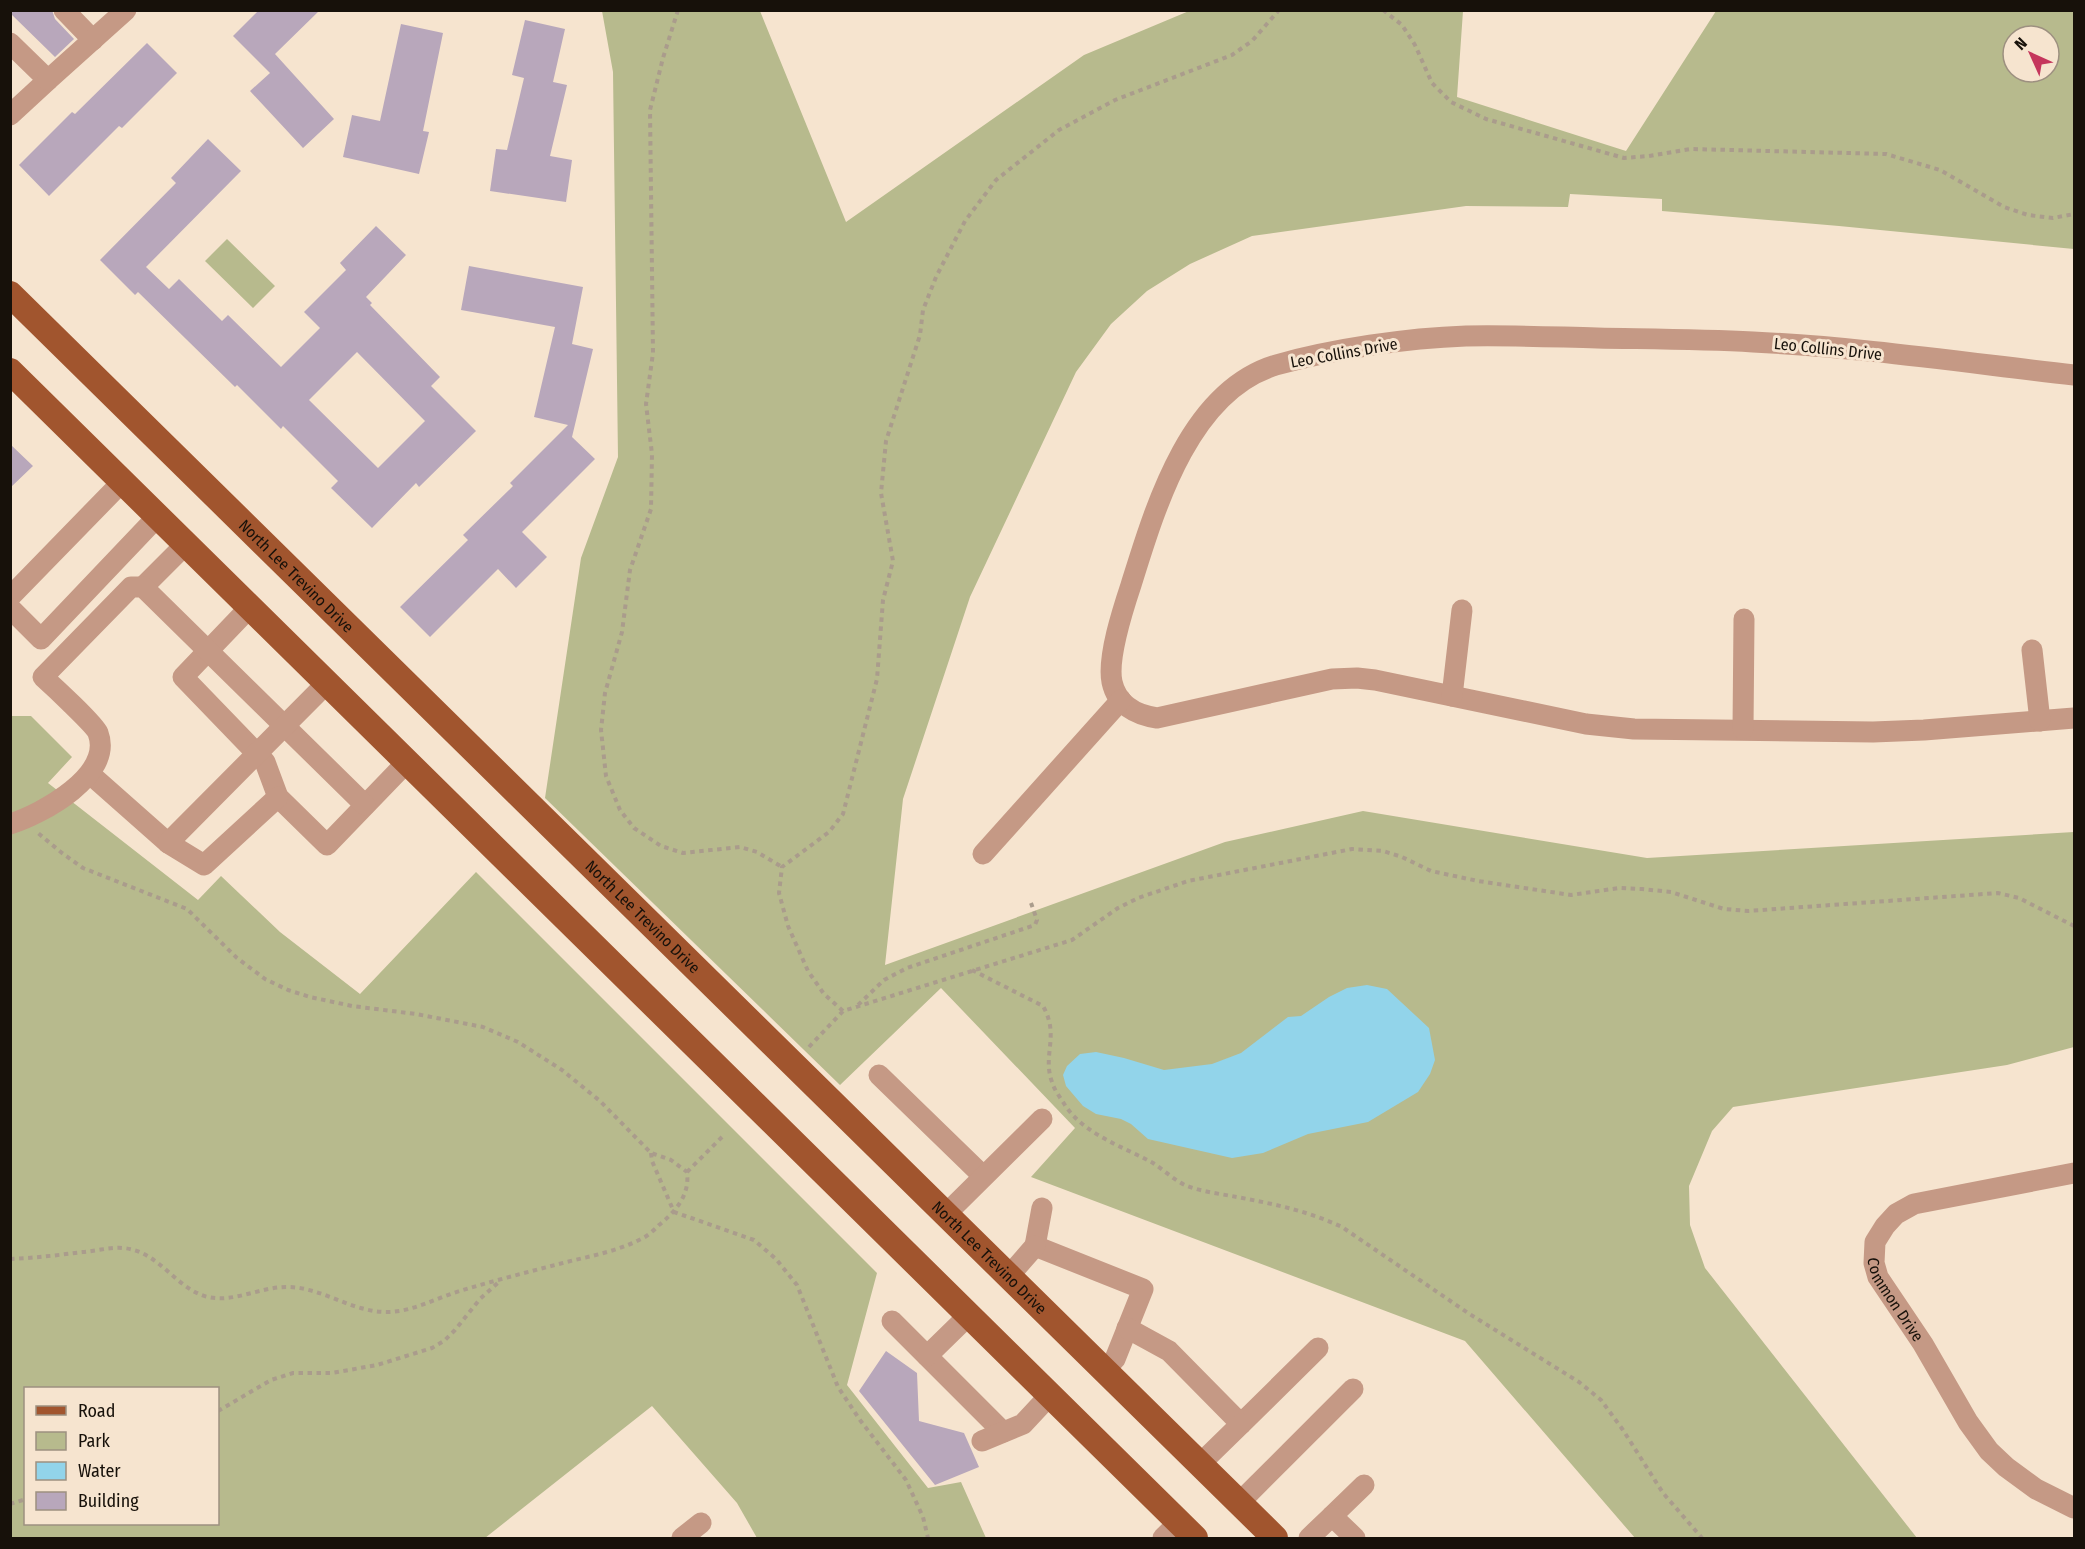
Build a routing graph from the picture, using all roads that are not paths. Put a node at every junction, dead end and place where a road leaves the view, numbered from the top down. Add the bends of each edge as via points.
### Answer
1 (64, 10) edge
2 (126, 10) edge
3 (93, 40) junction
4 (10, 43) edge
5 (48, 80) junction
6 (10, 115) edge
7 (11, 294) edge
8 (10, 371) edge
9 (2074, 375) edge
10 (123, 481) junction
11 (158, 516) junction
12 (186, 544) junction
13 (143, 587) junction
14 (10, 597) edge
15 (250, 607) junction
16 (10, 608) edge
17 (1462, 610) dead end
18 (1744, 619) dead end
19 (207, 650) junction
20 (2031, 650) dead end
21 (327, 683) junction
22 (1452, 696) junction
23 (1121, 700) junction
24 (2074, 718) edge
25 (2040, 721) junction
26 (284, 726) junction
27 (1743, 729) junction
28 (257, 753) junction
29 (407, 762) junction
30 (90, 774) junction
31 (278, 797) junction
32 (365, 805) junction
33 (17, 822) edge
34 (168, 843) junction
35 (983, 854) dead end
36 (879, 1075) dead end
37 (1042, 1119) dead end
38 (2074, 1173) edge
39 (983, 1176) junction
40 (1042, 1208) dead end
41 (945, 1215) junction
42 (1035, 1246) junction
43 (1008, 1277) junction
44 (969, 1315) junction
45 (892, 1321) dead end
46 (1127, 1328) junction
47 (1318, 1348) dead end
48 (927, 1356) junction
49 (1104, 1371) junction
50 (1353, 1389) dead end
51 (1050, 1395) junction
52 (1241, 1424) junction
53 (1003, 1432) junction
54 (982, 1441) dead end
55 (1200, 1464) junction
56 (1364, 1485) dead end
57 (1239, 1503) junction
58 (2074, 1508) edge
59 (1332, 1516) junction
60 (701, 1523) dead end
61 (1179, 1533) edge
62 (682, 1539) edge
63 (1275, 1539) edge
64 (1309, 1539) edge
65 (1355, 1539) edge

1 - 3 street
2 - 3 street
3 - 5 street
4 - 5 street
5 - 6 street
7 - 41 main road, North Lee Trevino Drive
8 - 10 main road
9 - 23 street, Leo Collins Drive via 1753,342 1517,336 1414,340 1317,354 1271,367 1225,394 1194,432 1166,483 1124,605 1112,660 1112,681
10 - 11 main road
10 - 14 street
11 - 12 main road
11 - 16 street via 41,639
12 - 13 street
12 - 15 main road
13 - 19 street
13 - 30 street via 132,587 44,677 98,732 100,753
15 - 19 street
15 - 21 main road
17 - 22 street
18 - 27 street
19 - 26 street
19 - 28 street via 183,677
20 - 25 street
21 - 26 street
21 - 29 main road
22 - 23 street via 1357,678 1157,718 1138,714
22 - 27 street via 1586,724 1634,729
23 - 35 street
24 - 25 street
25 - 27 street via 1873,732
26 - 28 street
26 - 32 street
28 - 31 street via 266,762
28 - 34 street
29 - 32 street
29 - 44 main road
30 - 33 street via 70,792
30 - 34 street
31 - 32 street via 327,845
31 - 34 street via 204,866
36 - 39 street
37 - 39 street
38 - 58 street, Common Drive via 1914,1204 1885,1226 1874,1248 1878,1277 1989,1451 2036,1489
39 - 41 street
40 - 42 street
41 - 43 main road, North Lee Trevino Drive
42 - 43 street
42 - 46 street via 1143,1289
43 - 49 main road, North Lee Trevino Drive
44 - 48 street
44 - 51 main road
45 - 48 street
46 - 49 street via 1115,1359
46 - 52 street via 1169,1351
47 - 52 street
48 - 53 street
49 - 55 main road, North Lee Trevino Drive
50 - 57 street
51 - 53 street via 1023,1424
51 - 61 main road
52 - 55 street
53 - 54 street
55 - 57 main road, North Lee Trevino Drive
56 - 59 street
57 - 63 main road, North Lee Trevino Drive
59 - 64 street
59 - 65 street
60 - 62 street

